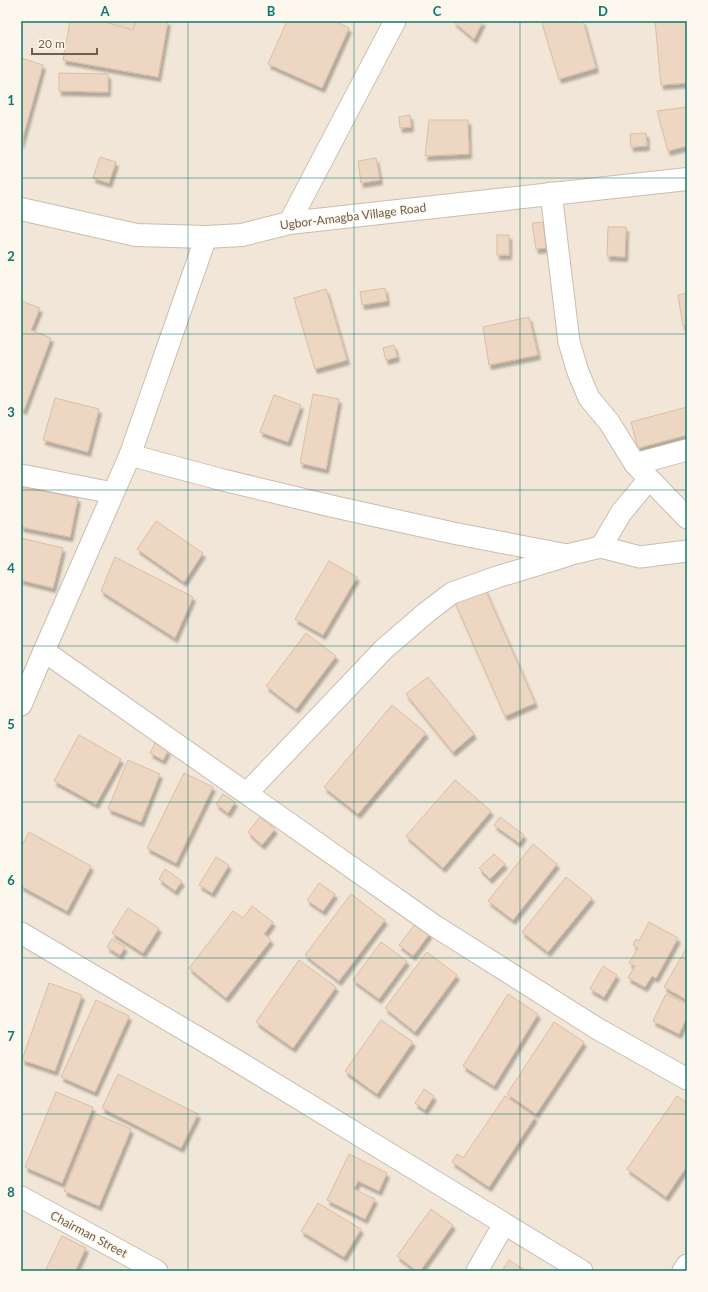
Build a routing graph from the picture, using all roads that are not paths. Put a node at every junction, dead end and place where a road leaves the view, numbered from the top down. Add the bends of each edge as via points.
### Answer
1 (395, 21) edge
2 (687, 179) edge
3 (551, 193) junction
4 (21, 209) edge
5 (289, 222) junction
6 (206, 237) junction
7 (687, 450) edge
8 (130, 455) junction
9 (635, 464) junction
10 (21, 475) edge
11 (649, 479) junction
12 (113, 493) junction
13 (687, 518) edge
14 (601, 547) junction
15 (687, 551) edge
16 (567, 555) junction
17 (44, 651) junction
18 (21, 705) edge
19 (247, 794) junction
20 (21, 933) edge
21 (687, 1079) edge
22 (21, 1197) edge
23 (504, 1224) junction
24 (687, 1265) edge
25 (157, 1271) edge
26 (477, 1271) edge
27 (582, 1271) edge
28 (683, 1271) edge

1 - 5 street
2 - 3 street, Ugbor-Amagba Village Road
3 - 5 street, Ugbor-Amagba Village Road
3 - 9 street via 570,342 578,372 589,398 609,422
4 - 6 street, Ugbor-Amagba Village Road via 136,235
5 - 6 street, Ugbor-Amagba Village Road via 242,235
6 - 8 street
7 - 9 street
8 - 12 street
8 - 16 street via 331,506
9 - 11 street
10 - 12 street
11 - 13 street
11 - 14 street via 621,513
12 - 17 street
14 - 15 street via 640,557
14 - 16 street
16 - 19 street via 452,593 384,649
17 - 18 street
17 - 19 street
19 - 21 street via 435,926 598,1029
20 - 23 street
22 - 25 street, Chairman Street
23 - 26 street
23 - 27 street
24 - 28 street

